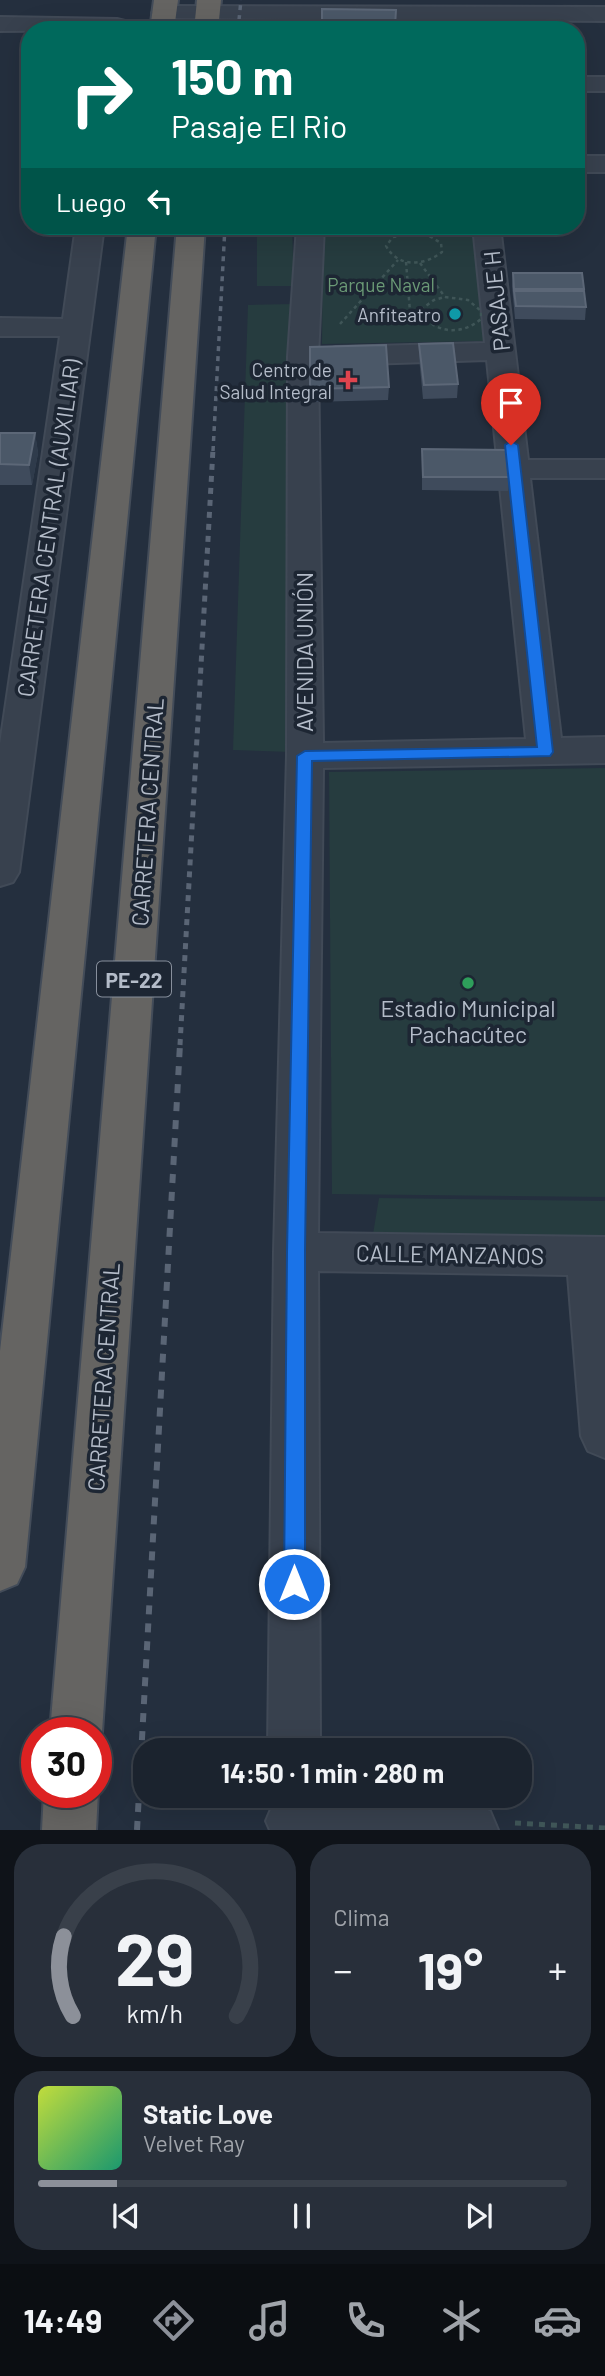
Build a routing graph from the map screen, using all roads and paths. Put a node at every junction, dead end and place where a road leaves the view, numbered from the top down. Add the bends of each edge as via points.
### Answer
1 (121, 0) edge
2 (164, 14) edge
3 (208, 14) edge
4 (312, 14) edge
5 (605, 14) edge
6 (118, 21) edge
7 (0, 24) edge
8 (21, 25) edge
9 (585, 84) edge
10 (605, 84) edge
11 (585, 164) edge
12 (605, 164) edge
13 (89, 235) edge
14 (141, 235) edge
15 (190, 235) edge
16 (310, 235) edge
17 (398, 235) edge
18 (428, 235) edge
19 (487, 235) edge
20 (398, 260) junction
21 (406, 262) junction
22 (419, 262) junction
23 (445, 297) junction
24 (481, 319) junction
25 (0, 327) edge
26 (76, 328) junction
27 (411, 328) dead end
28 (333, 333) dead end
29 (492, 340) junction
30 (303, 357) junction
31 (605, 468) edge
32 (514, 469) junction
33 (605, 750) edge
34 (545, 752) junction
35 (305, 756) junction
36 (5, 785) edge
37 (0, 872) edge
38 (296, 1252) junction
39 (596, 1256) edge
40 (605, 1436) edge
41 (0, 1567) edge
42 (77, 1717) edge
43 (294, 1738) edge
44 (70, 1808) edge
45 (293, 1815) edge
46 (69, 1830) edge
47 (471, 1830) edge

1 - 6 street
2 - 3 street
3 - 4 street
4 - 5 street
7 - 8 street
9 - 10 street
11 - 12 street
13 - 26 street, CARRETERA CENTRAL (AUXILIAR)
14 - 41 highway, PE-22
15 - 42 highway, CARRETERA CENTRAL / PE-22
16 - 30 street, AVENIDA UNIÓN
17 - 20 path via 386,246
18 - 22 path via 443,248 432,260
19 - 29 street, PASAJE H
20 - 21 path
20 - 28 path
21 - 22 path
21 - 27 path
22 - 23 path
23 - 24 path via 472,302 481,311
23 - 24 path via 423,308 422,315 431,325 461,330
24 - 29 path
25 - 26 street
26 - 36 street, CARRETERA CENTRAL (AUXILIAR)
29 - 30 street
29 - 32 street, PASAJE H
30 - 35 street, AVENIDA UNIÓN
31 - 32 street
32 - 34 street, PASAJE H
33 - 34 street
34 - 35 street
35 - 38 street, AVENIDA UNIÓN
36 - 37 street, CARRETERA CENTRAL (AUXILIAR)
38 - 39 street, CALLE MANZANOS
38 - 43 street, AVENIDA UNIÓN
39 - 40 street
44 - 46 highway
45 - 47 street

